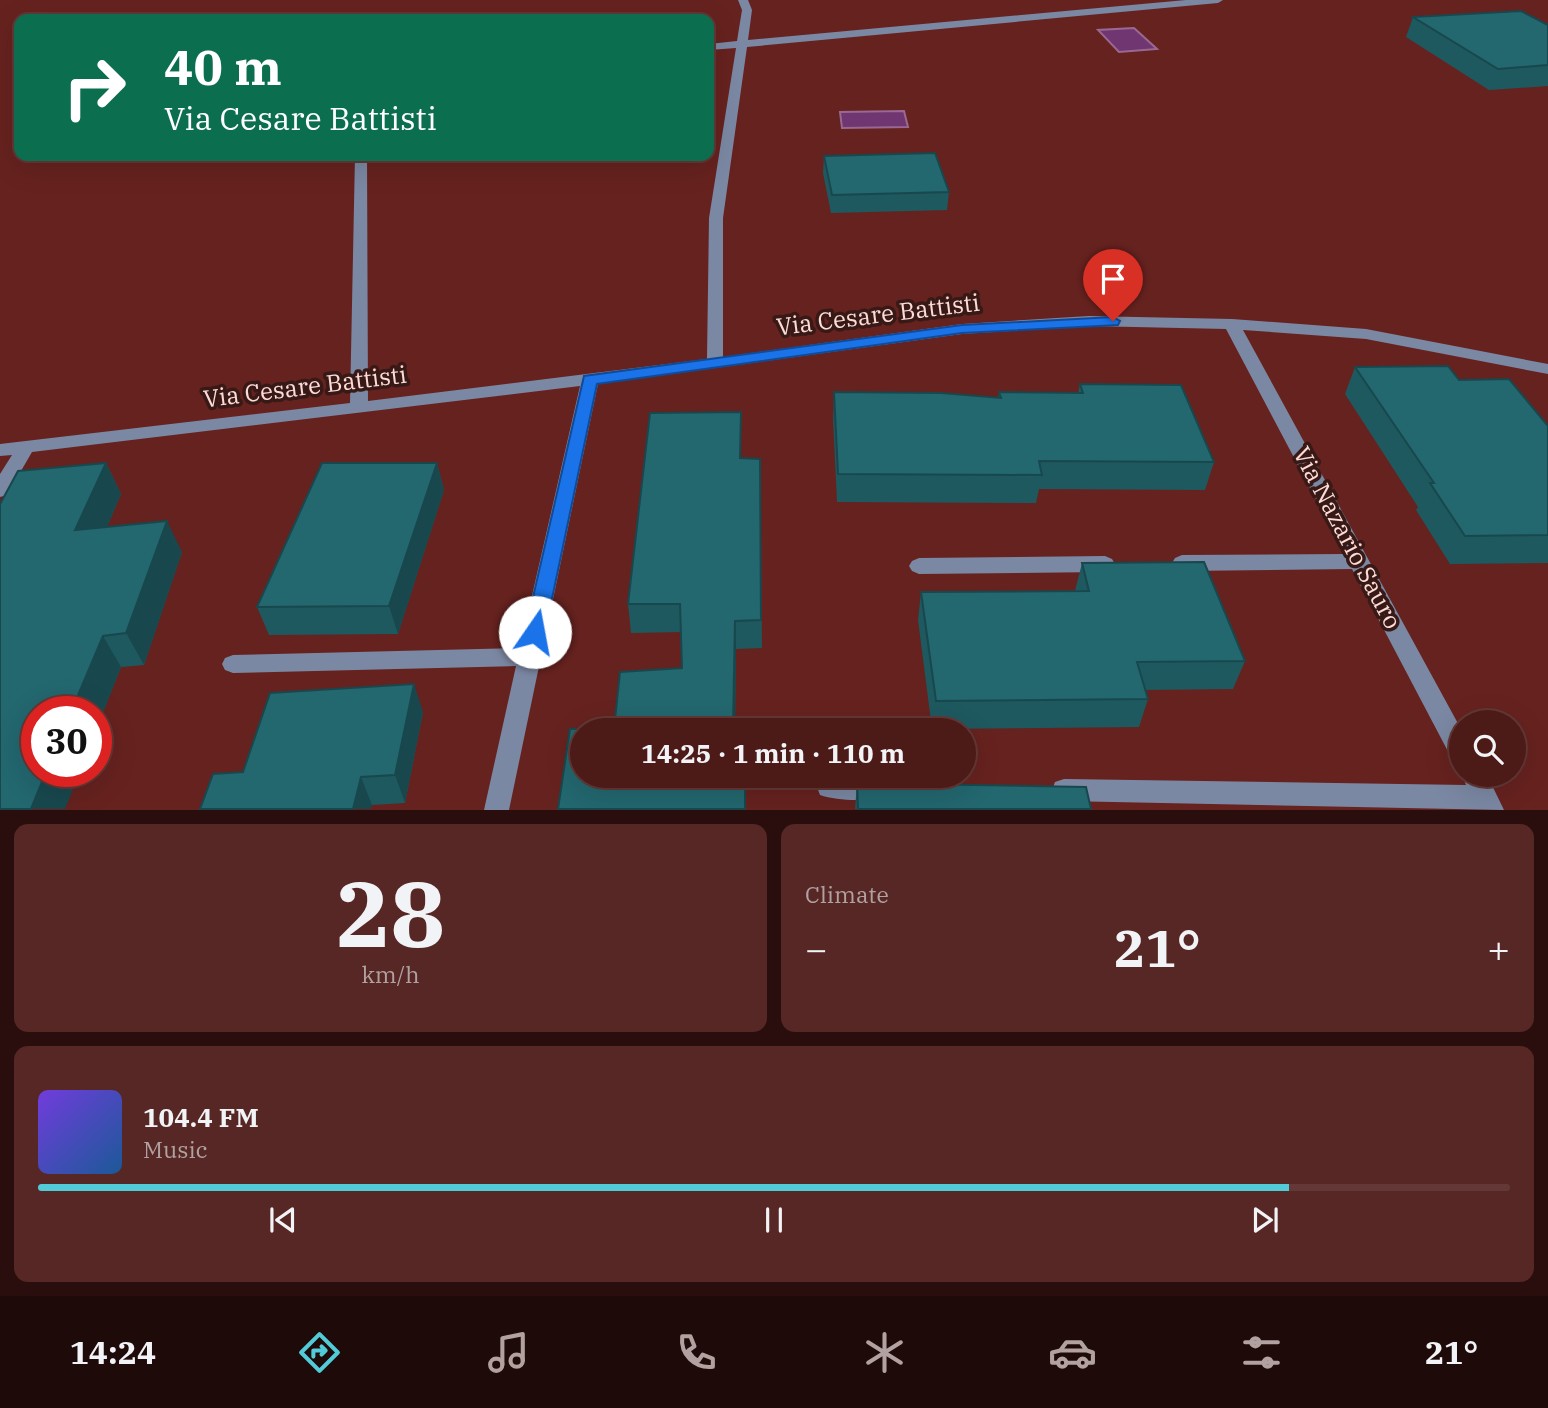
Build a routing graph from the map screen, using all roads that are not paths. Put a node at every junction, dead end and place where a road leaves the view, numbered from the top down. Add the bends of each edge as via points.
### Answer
1 (743, 0) edge
2 (1218, 0) edge
3 (742, 45) junction
4 (714, 47) edge
5 (361, 161) edge
6 (1232, 324) junction
7 (715, 363) junction
8 (1548, 369) edge
9 (590, 380) junction
10 (359, 407) junction
11 (26, 446) junction
12 (0, 450) edge
13 (0, 490) edge
14 (1359, 561) junction
15 (1167, 563) edge
16 (1125, 564) edge
17 (919, 566) dead end
18 (529, 657) junction
19 (233, 664) dead end
20 (1449, 730) edge
21 (1039, 790) edge
22 (1484, 794) edge
23 (496, 810) edge

1 - 3 street via 747,10
2 - 3 street
3 - 4 street
3 - 7 street via 716,218
5 - 10 street
6 - 7 street, Via Cesare Battisti via 1089,321 962,329
6 - 8 street, Via Cesare Battisti via 1367,334
6 - 14 street, Via Nazario Sauro
7 - 9 street, Via Cesare Battisti
9 - 10 street, Via Cesare Battisti
9 - 18 street
10 - 11 street, Via Cesare Battisti
11 - 12 street, Via Cesare Battisti
11 - 13 street
14 - 15 street
14 - 20 street, Via Nazario Sauro
16 - 17 street
18 - 19 street
18 - 23 street
21 - 22 street

